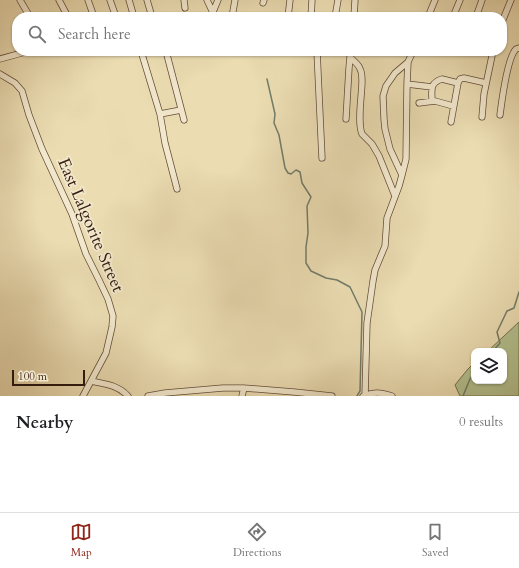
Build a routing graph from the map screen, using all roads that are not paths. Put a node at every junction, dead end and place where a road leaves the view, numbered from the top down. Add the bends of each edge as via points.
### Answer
1 (20, 0) edge
2 (60, 0) edge
3 (88, 0) edge
4 (110, 0) edge
5 (129, 0) edge
6 (147, 0) edge
7 (184, 0) edge
8 (207, 0) edge
9 (218, 0) edge
10 (235, 0) edge
11 (290, 0) edge
12 (312, 0) edge
13 (338, 0) edge
14 (355, 0) edge
15 (435, 0) edge
16 (460, 0) edge
17 (482, 0) edge
18 (511, 0) edge
19 (185, 8) dead end
20 (27, 12) edge
21 (66, 12) edge
22 (92, 12) edge
23 (114, 12) edge
24 (133, 12) edge
25 (151, 12) edge
26 (213, 12) edge
27 (215, 12) edge
28 (233, 12) edge
29 (289, 12) edge
30 (311, 12) edge
31 (336, 12) edge
32 (354, 12) edge
33 (430, 12) edge
34 (455, 12) edge
35 (478, 12) edge
36 (506, 12) edge
37 (519, 48) edge
38 (12, 56) edge
39 (143, 56) edge
40 (167, 56) edge
41 (317, 56) edge
42 (350, 56) edge
43 (352, 56) edge
44 (411, 56) edge
45 (492, 56) edge
46 (0, 59) edge
47 (408, 62) junction
48 (0, 74) edge
49 (458, 82) junction
50 (486, 83) junction
51 (407, 84) junction
52 (432, 87) junction
53 (432, 101) junction
54 (419, 103) dead end
55 (453, 106) junction
56 (181, 110) junction
57 (160, 114) junction
58 (500, 115) dead end
59 (482, 117) dead end
60 (346, 119) dead end
61 (184, 120) dead end
62 (451, 122) dead end
63 (322, 158) dead end
64 (402, 175) junction
65 (177, 189) dead end
66 (395, 196) junction
67 (91, 381) junction
68 (244, 388) junction
69 (293, 394) edge
70 (82, 396) edge
71 (128, 396) edge
72 (148, 396) edge
73 (242, 396) edge
74 (332, 396) edge
75 (364, 396) edge
76 (392, 396) edge

1 - 20 street
2 - 21 street
3 - 22 street
4 - 23 street
5 - 24 street
6 - 25 street
7 - 19 street
8 - 26 street
9 - 27 street
10 - 28 street
11 - 29 street
12 - 30 street
13 - 31 street
14 - 32 street
15 - 33 street
16 - 34 street
17 - 35 street
18 - 36 street
37 - 58 street via 514,50 508,67
38 - 46 street
39 - 57 street
40 - 56 street
41 - 63 street
42 - 60 street
43 - 66 street via 361,70 360,131 379,156
44 - 47 street
45 - 50 street
47 - 51 street
47 - 64 street via 395,73 383,96 384,119 390,149
48 - 67 street, East Lalgorite Street via 16,83 22,91 29,115 72,214 86,254 108,299 113,316 112,327 106,353
49 - 50 street via 464,78
49 - 52 street via 442,79
49 - 55 street
50 - 59 street
51 - 52 street
51 - 64 street via 406,159
52 - 53 street
53 - 54 street
53 - 55 street
55 - 62 street
56 - 57 street
56 - 61 street
57 - 65 street
64 - 66 street
66 - 75 street via 387,218 385,246 373,281 367,323
67 - 70 street, East Lalgorite Street
67 - 71 street via 115,386
68 - 69 street
68 - 72 street via 181,391
68 - 73 street
69 - 74 street
75 - 76 street via 373,393

